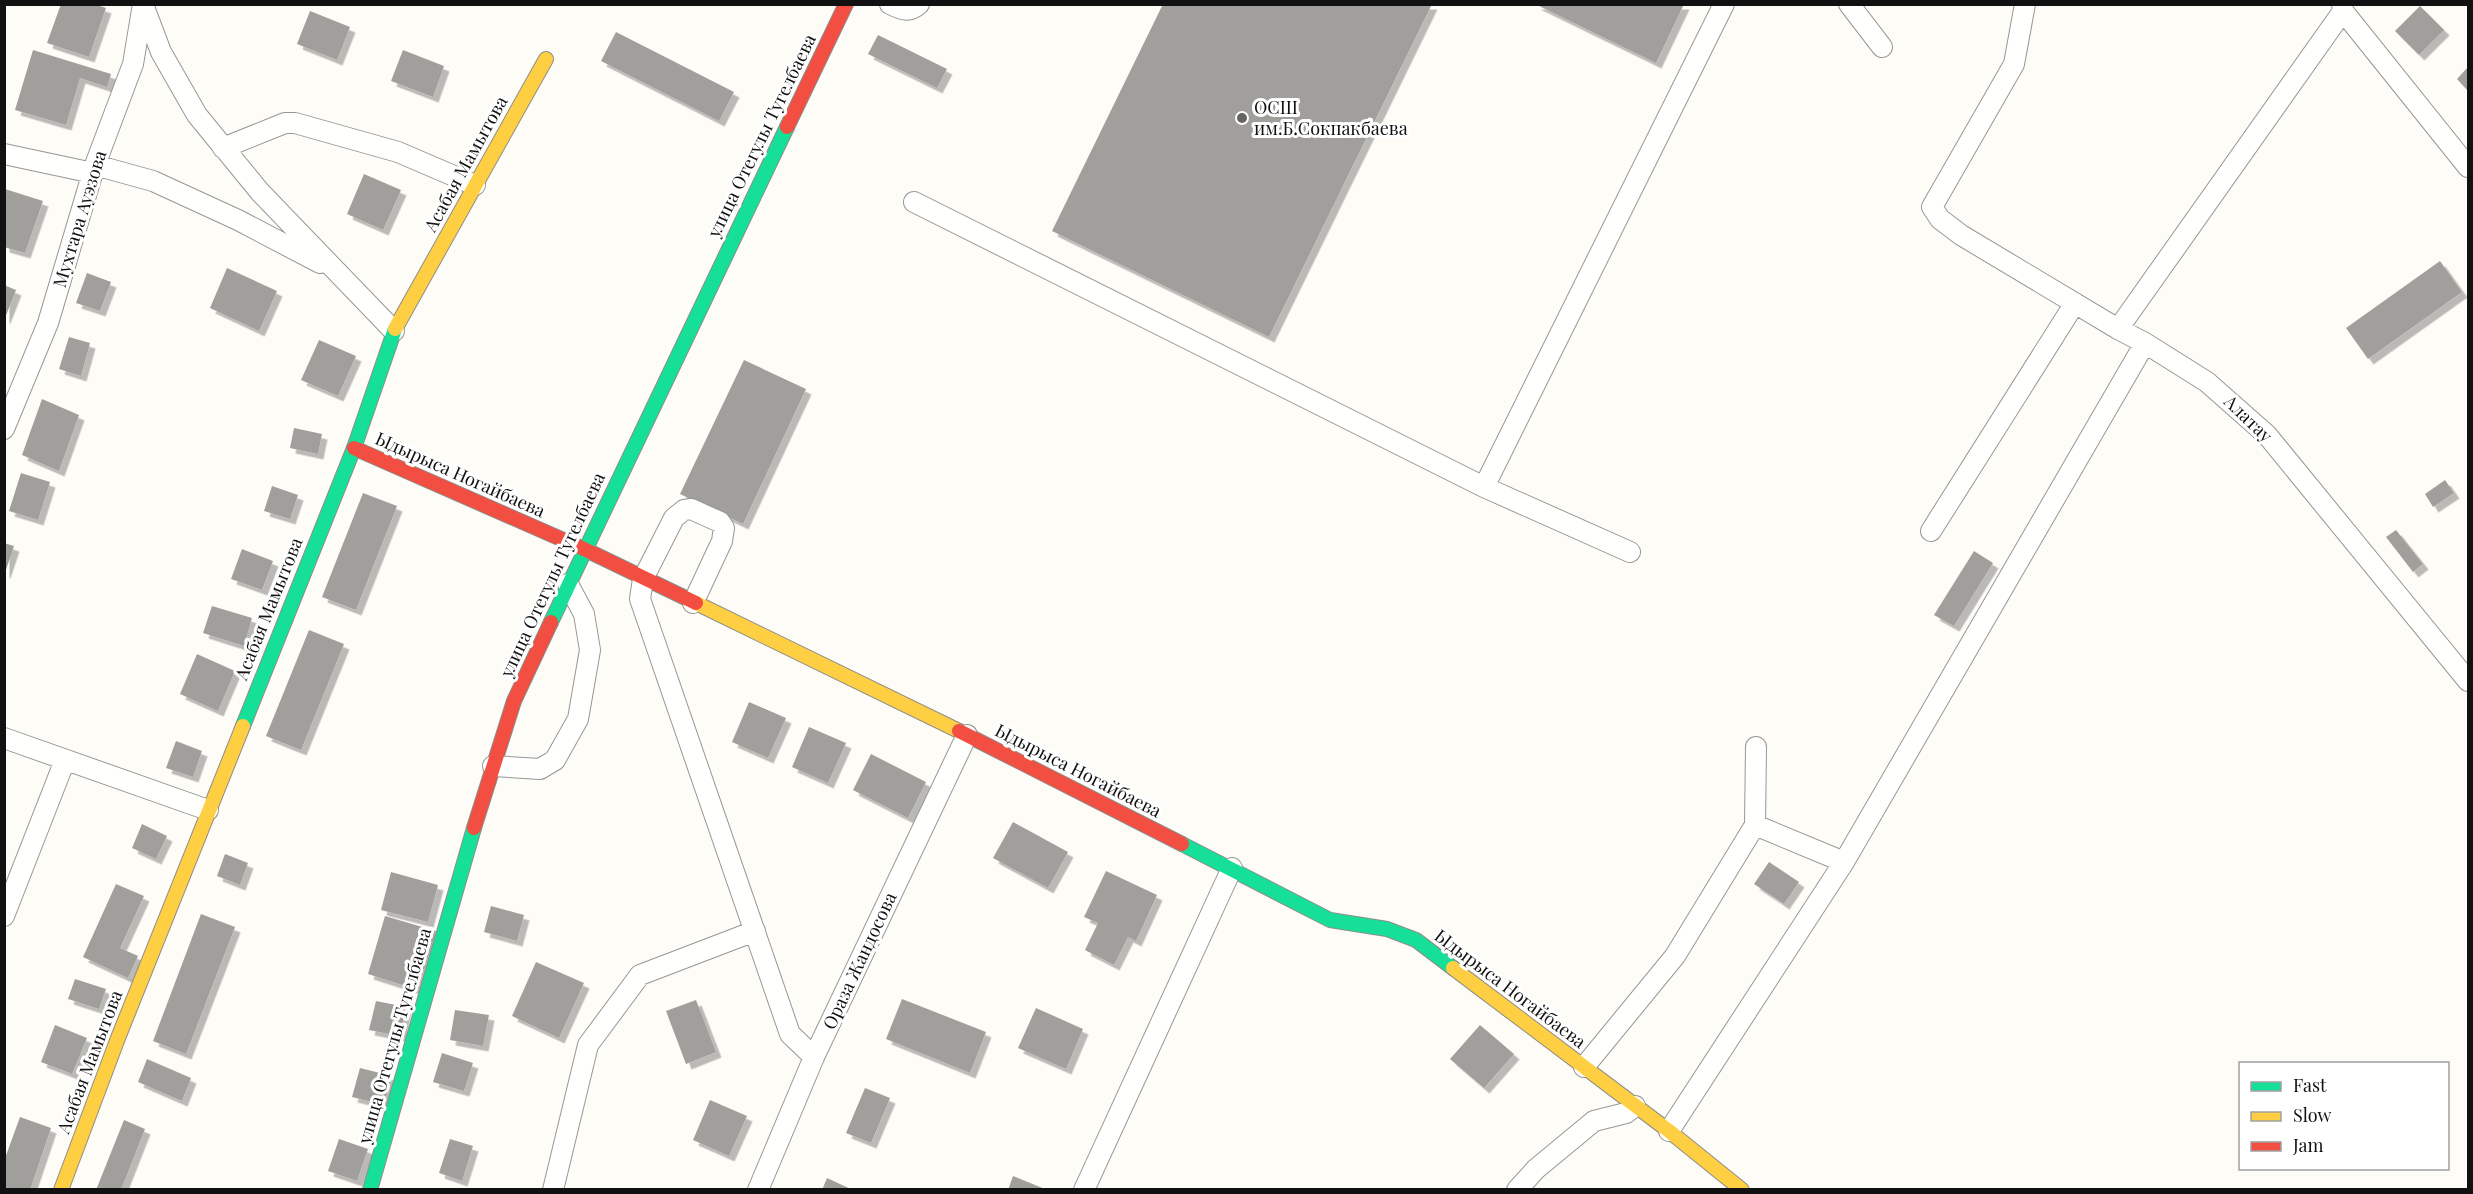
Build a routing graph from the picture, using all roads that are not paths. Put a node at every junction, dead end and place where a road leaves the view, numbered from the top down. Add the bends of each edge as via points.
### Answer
1 (143, 4) edge
2 (846, 4) edge
3 (890, 4) edge
4 (919, 4) edge
5 (1724, 4) edge
6 (1849, 4) edge
7 (2025, 4) edge
8 (2343, 8) edge
9 (1882, 47) dead end
10 (546, 59) dead end
11 (223, 148) junction
12 (4, 154) edge
13 (2469, 167) edge
14 (94, 169) junction
15 (475, 184) junction
16 (914, 202) dead end
17 (335, 271) junction
18 (2075, 303) junction
19 (2118, 329) junction
20 (394, 331) junction
21 (2145, 343) junction
22 (4, 429) edge
23 (354, 448) junction
24 (1484, 487) junction
25 (1931, 531) dead end
26 (584, 549) junction
27 (1630, 552) dead end
28 (643, 579) junction
29 (568, 584) junction
30 (693, 603) junction
31 (2469, 681) edge
32 (967, 735) junction
33 (4, 738) edge
34 (1756, 747) dead end
35 (65, 760) junction
36 (493, 766) junction
37 (208, 810) junction
38 (1755, 825) junction
39 (1844, 862) junction
40 (1232, 868) junction
41 (4, 916) edge
42 (755, 931) junction
43 (814, 1057) junction
44 (1584, 1067) junction
45 (1635, 1106) junction
46 (1669, 1131) junction
47 (61, 1190) edge
48 (370, 1190) edge
49 (553, 1190) edge
50 (758, 1190) edge
51 (1084, 1190) edge
52 (1517, 1190) edge
53 (1742, 1190) edge

1 - 11 street via 166,61 197,116
1 - 14 street, Мухтара Ауэзова via 133,64
2 - 26 street, улица Отегулы Тугелбаева
3 - 4 street via 912,10
5 - 24 street
6 - 9 street
7 - 18 street, Алатау via 2014,64 1932,207 1940,219 1961,235
8 - 13 street
8 - 19 street
10 - 15 street, Асабая Мамытова
11 - 15 street via 285,123 295,123 398,152
11 - 17 street
12 - 14 street
14 - 17 street via 153,180
14 - 22 street, Мухтара Ауэзова via 48,323
15 - 20 street, Асабая Мамытова
16 - 24 street
17 - 20 street
18 - 19 street, Алатау
18 - 25 street
19 - 21 street, Алатау
20 - 23 street, Асабая Мамытова
21 - 31 street, Алатау via 2207,382 2267,435
21 - 39 street
23 - 26 street, Ыдырыса Ногайбаева
23 - 37 street, Асабая Мамытова
24 - 27 street
26 - 28 street, Ыдырыса Ногайбаева
26 - 29 street, улица Отегулы Тугелбаева
28 - 30 street, Ыдырыса Ногайбаева
28 - 30 street via 674,518 684,510 692,509 720,522 724,528 722,541
28 - 42 street via 640,599
29 - 36 street, улица Отегулы Тугелбаева via 514,701
29 - 36 street via 584,614 590,650 579,720 555,760 540,769
30 - 32 street, Ыдырыса Ногайбаева
32 - 40 street, Ыдырыса Ногайбаева
32 - 43 street, Ораза Жандосова
33 - 35 street
34 - 38 street
35 - 37 street
35 - 41 street
36 - 48 street, улица Отегулы Тугелбаева
37 - 47 street, Асабая Мамытова
38 - 39 street
38 - 44 street via 1675,956
39 - 46 street
40 - 44 street, Ыдырыса Ногайбаева via 1330,920 1387,929 1416,940
40 - 51 street
42 - 43 street via 790,1034
42 - 49 street via 640,975 588,1045
43 - 50 street, Ораза Жандосова
44 - 45 street, Ыдырыса Ногайбаева
45 - 46 street, Ыдырыса Ногайбаева
45 - 52 street via 1626,1113 1594,1121
46 - 53 street, Ыдырыса Ногайбаева

